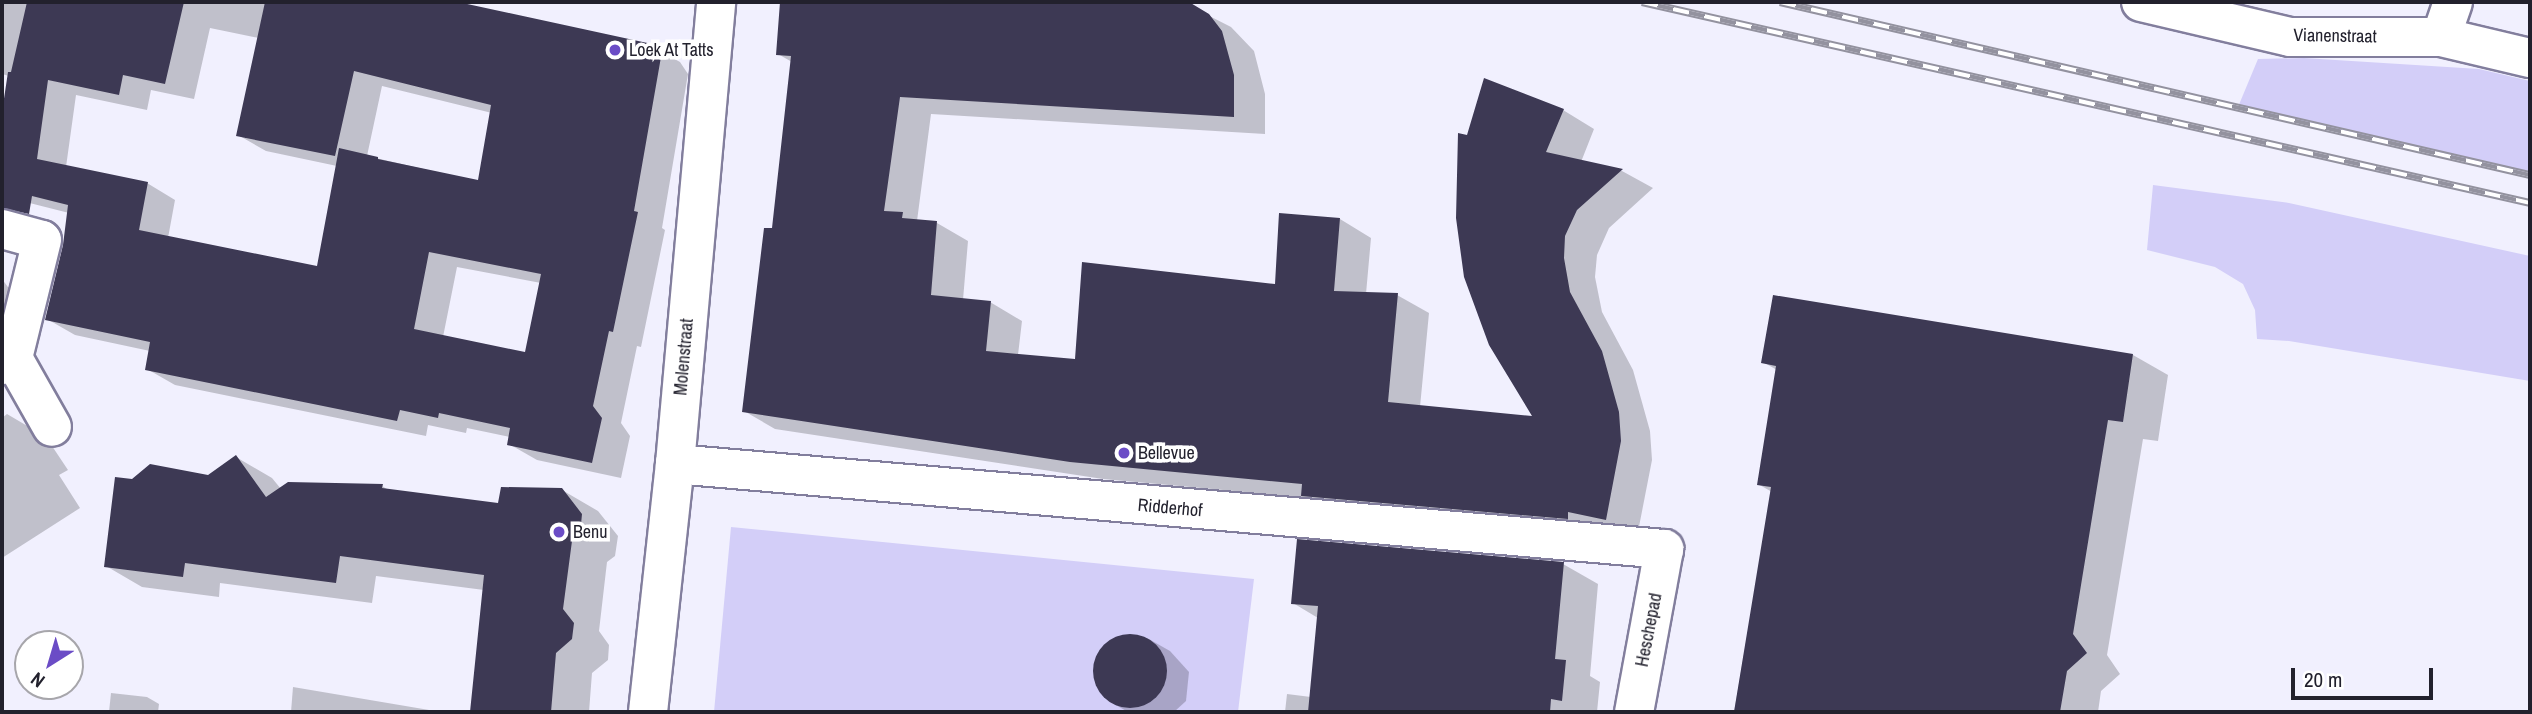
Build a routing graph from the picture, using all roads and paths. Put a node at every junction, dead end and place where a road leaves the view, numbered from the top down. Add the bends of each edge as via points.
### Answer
1 (716, 2) edge
2 (2141, 2) edge
3 (2447, 19) edge
4 (2530, 58) edge
5 (2, 229) edge
6 (7, 361) edge
7 (52, 427) dead end
8 (675, 464) junction
9 (1664, 549) joint
10 (648, 712) edge
11 (1634, 712) edge

1 - 8 street, Molenstraat
2 - 3 street, Vianenstraat via 2290,37
3 - 4 street, Vianenstraat
5 - 6 street via 42,240
6 - 7 street
8 - 9 street, Ridderhof
8 - 10 street, Molenstraat
9 - 11 street, Heschepad

